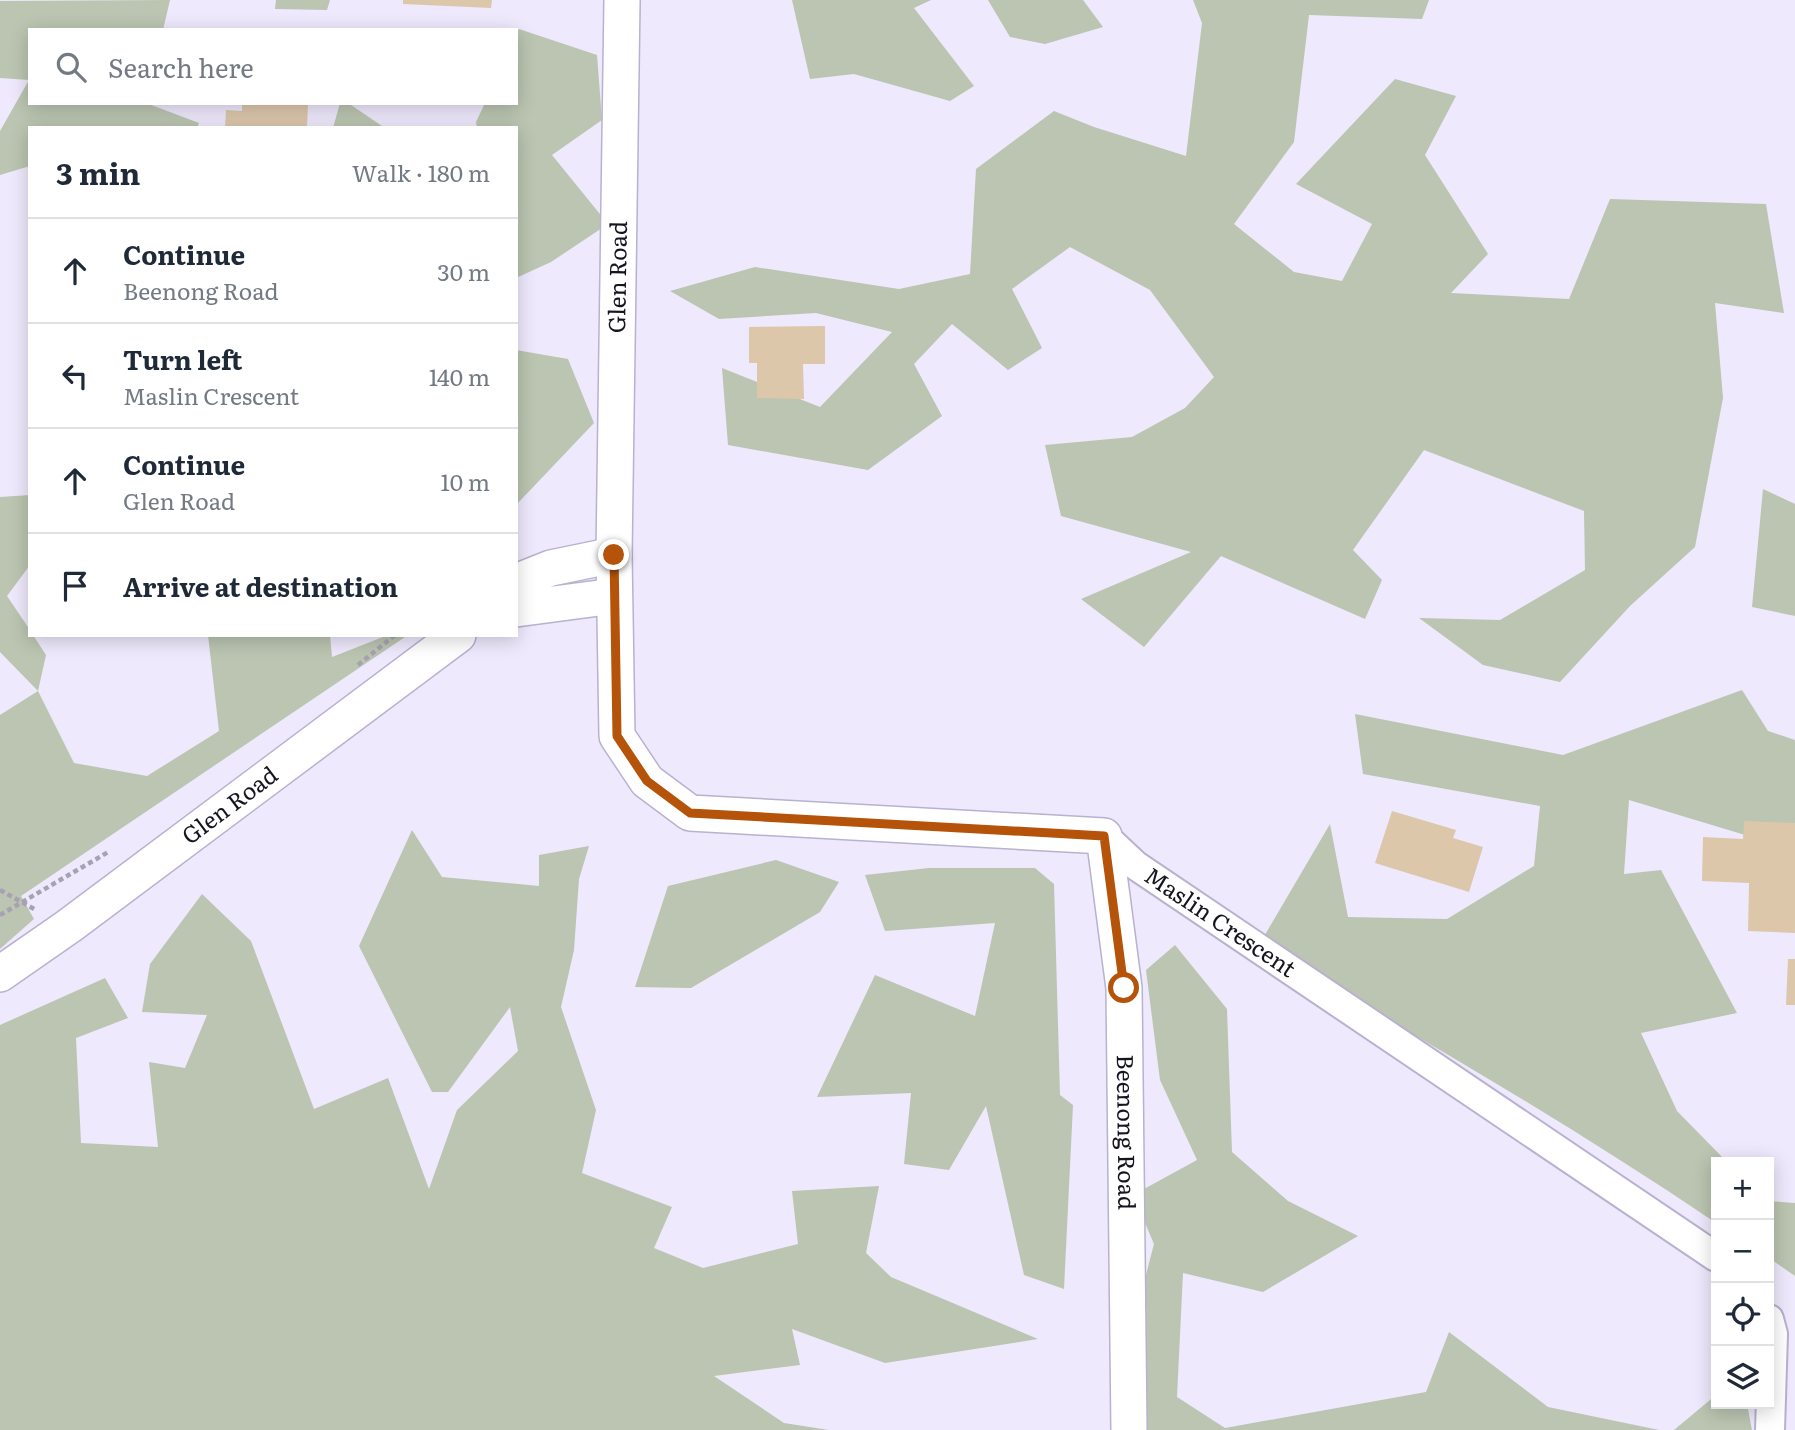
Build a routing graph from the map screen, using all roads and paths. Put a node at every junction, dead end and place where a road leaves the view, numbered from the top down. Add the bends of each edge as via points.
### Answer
1 (622, 0) edge
2 (614, 555) junction
3 (518, 581) edge
4 (614, 597) junction
5 (518, 609) edge
6 (455, 637) edge
7 (1104, 836) junction
8 (0, 974) edge
9 (1711, 1254) edge
10 (1773, 1346) edge
11 (1129, 1430) edge
12 (1770, 1430) edge

1 - 2 street, Glen Road
2 - 3 street via 551,568
2 - 4 street, Glen Road
4 - 5 street
4 - 7 street via 617,736 647,781 690,813
6 - 8 street, Glen Road
7 - 9 street, Maslin Crescent via 1135,865
7 - 11 street, Beenong Road via 1124,988
10 - 12 street

